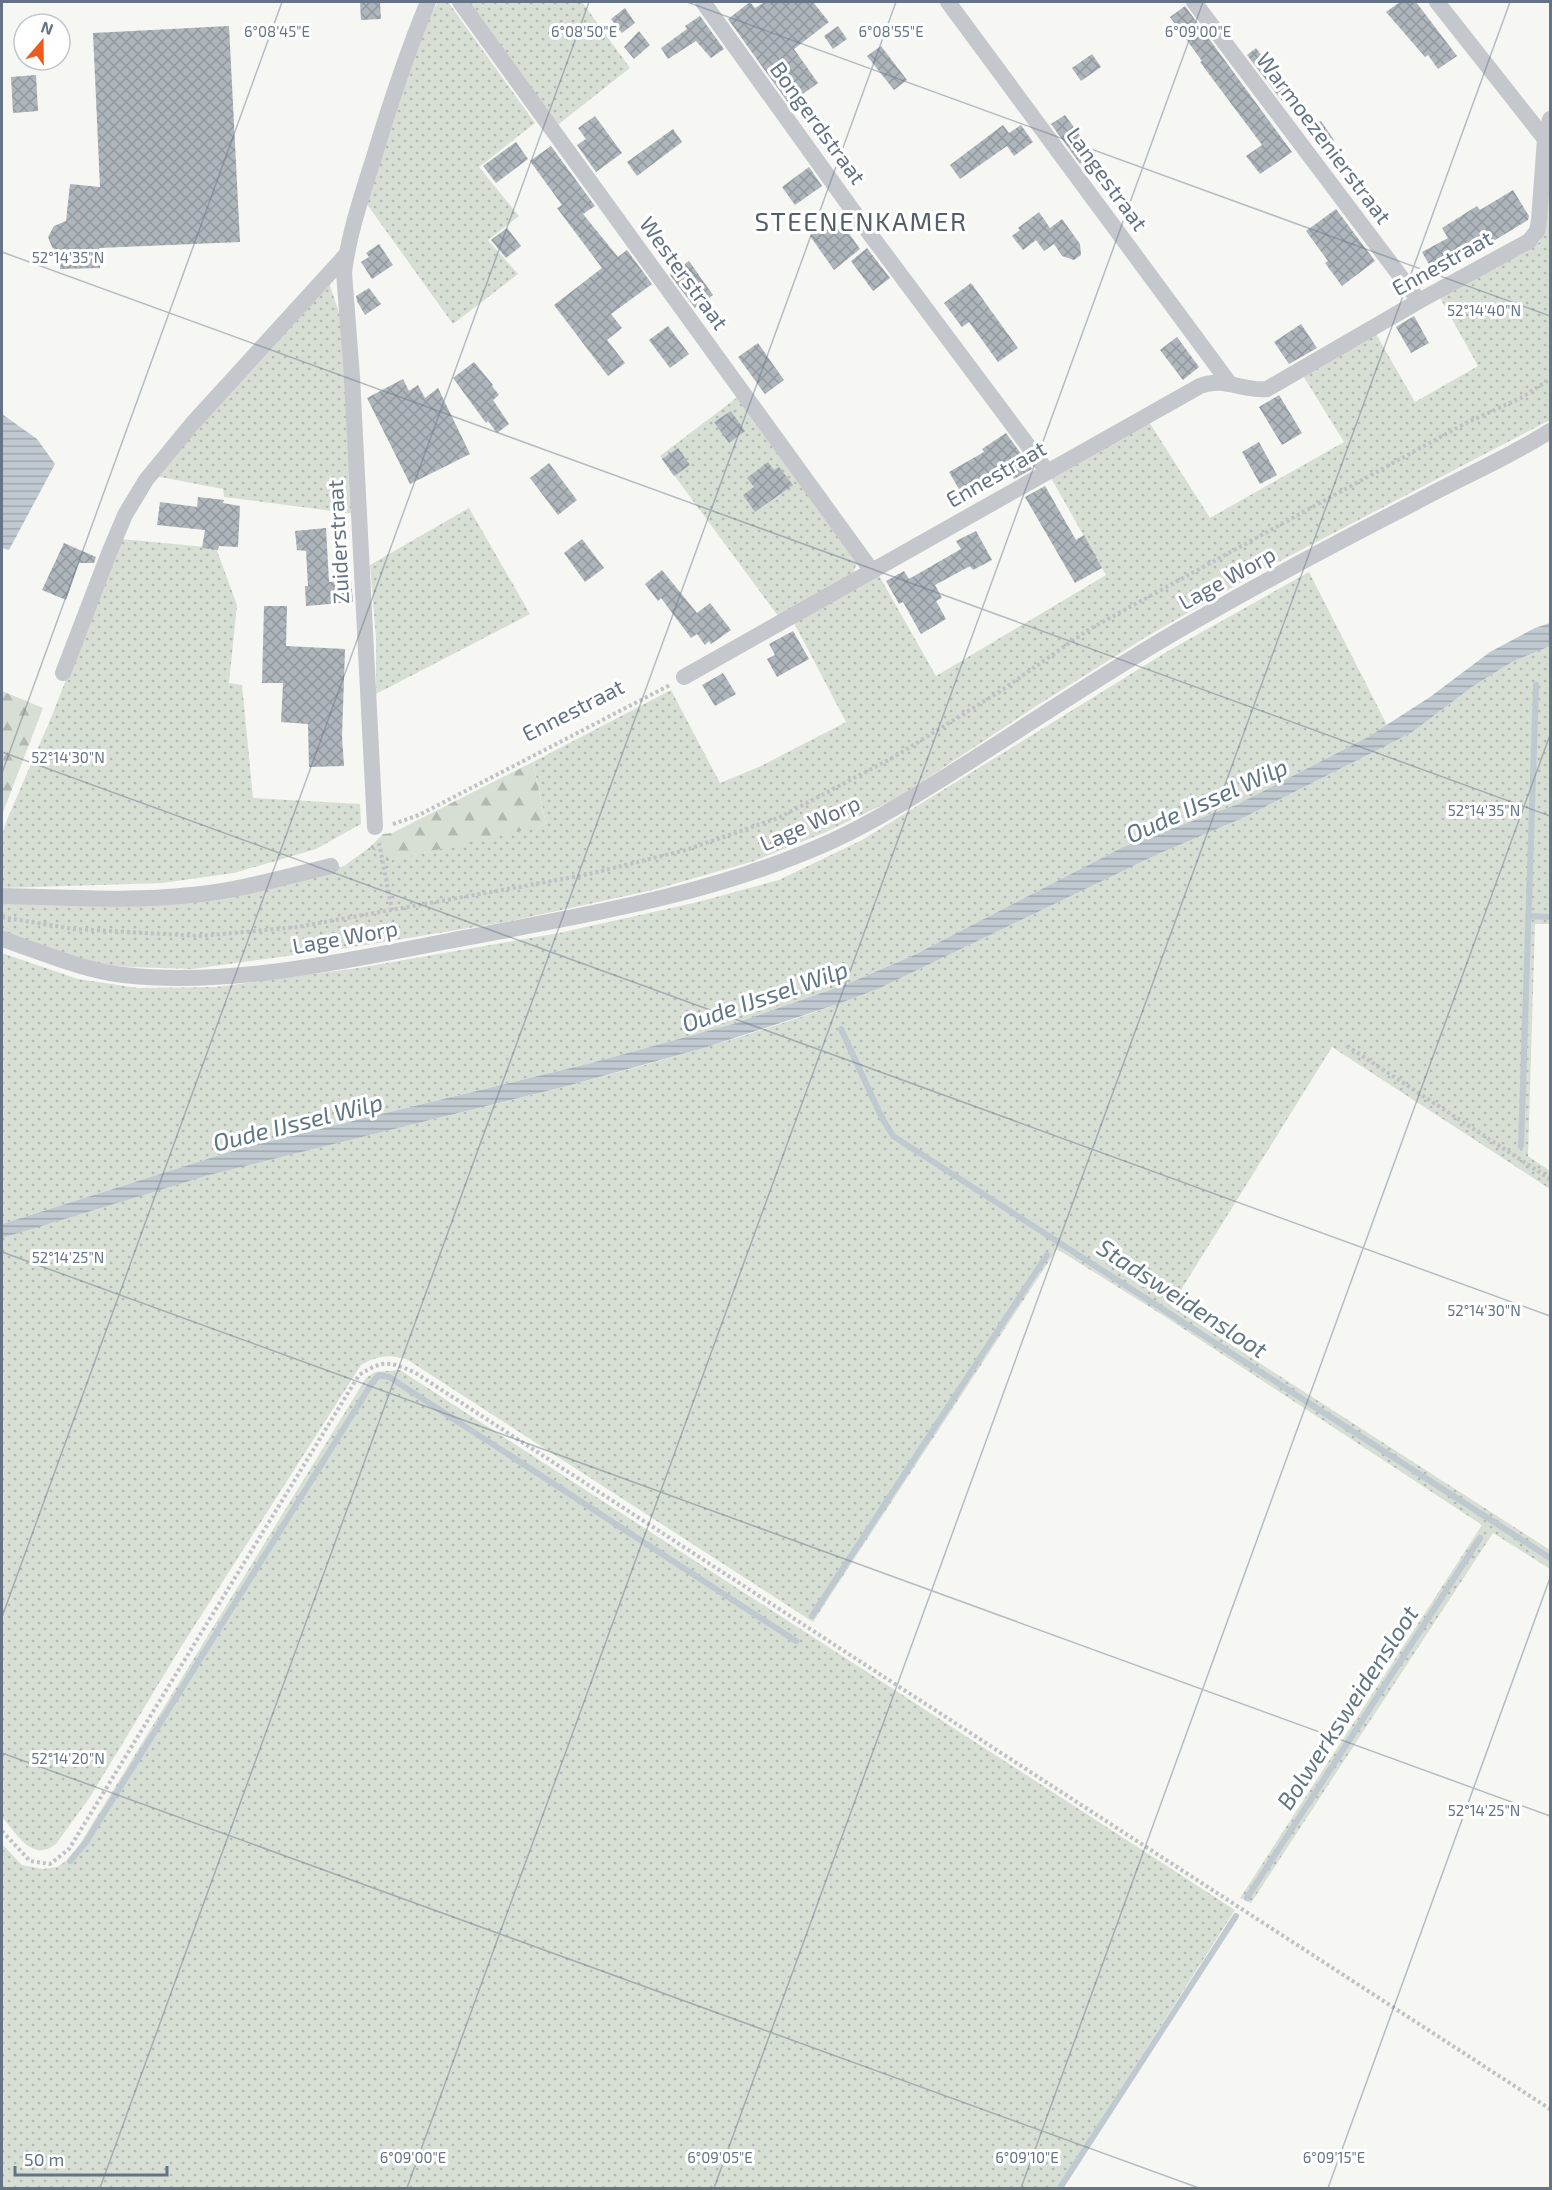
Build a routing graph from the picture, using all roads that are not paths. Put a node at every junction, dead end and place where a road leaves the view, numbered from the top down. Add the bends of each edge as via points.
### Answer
1 (429, 2) edge
2 (460, 2) edge
3 (704, 2) edge
4 (948, 2) edge
5 (1194, 2) edge
6 (1437, 2) edge
7 (1551, 119) edge
8 (1545, 139) junction
9 (346, 255) junction
10 (1419, 301) junction
11 (1230, 384) junction
12 (1551, 431) edge
13 (1047, 471) junction
14 (872, 571) junction
15 (63, 674) dead end
16 (684, 677) road end
17 (375, 827) road end
18 (331, 866) dead end
19 (2, 896) edge
20 (2, 939) edge

1 - 9 street, Zuiderstraat via 400,72
2 - 14 street, Westerstraat
3 - 13 street, Bongerdstraat via 861,222
4 - 11 street, Langestraat
5 - 10 street, Warmoezenierstraat
6 - 8 street
7 - 8 street, Ennestraat
8 - 10 street, Ennestraat via 1537,231 1529,241
9 - 15 street, Zuiderstraat via 146,480 125,515
9 - 17 street, Zuiderstraat
10 - 11 street, Ennestraat via 1267,389 1255,391
11 - 13 street, Ennestraat via 1214,382 1200,386
12 - 20 street, Lage Worp via 1188,625 888,812 762,870 638,904 344,961 255,973 190,977 117,974
13 - 14 street, Ennestraat
14 - 16 street, Ennestraat
18 - 19 street via 230,890 191,895

